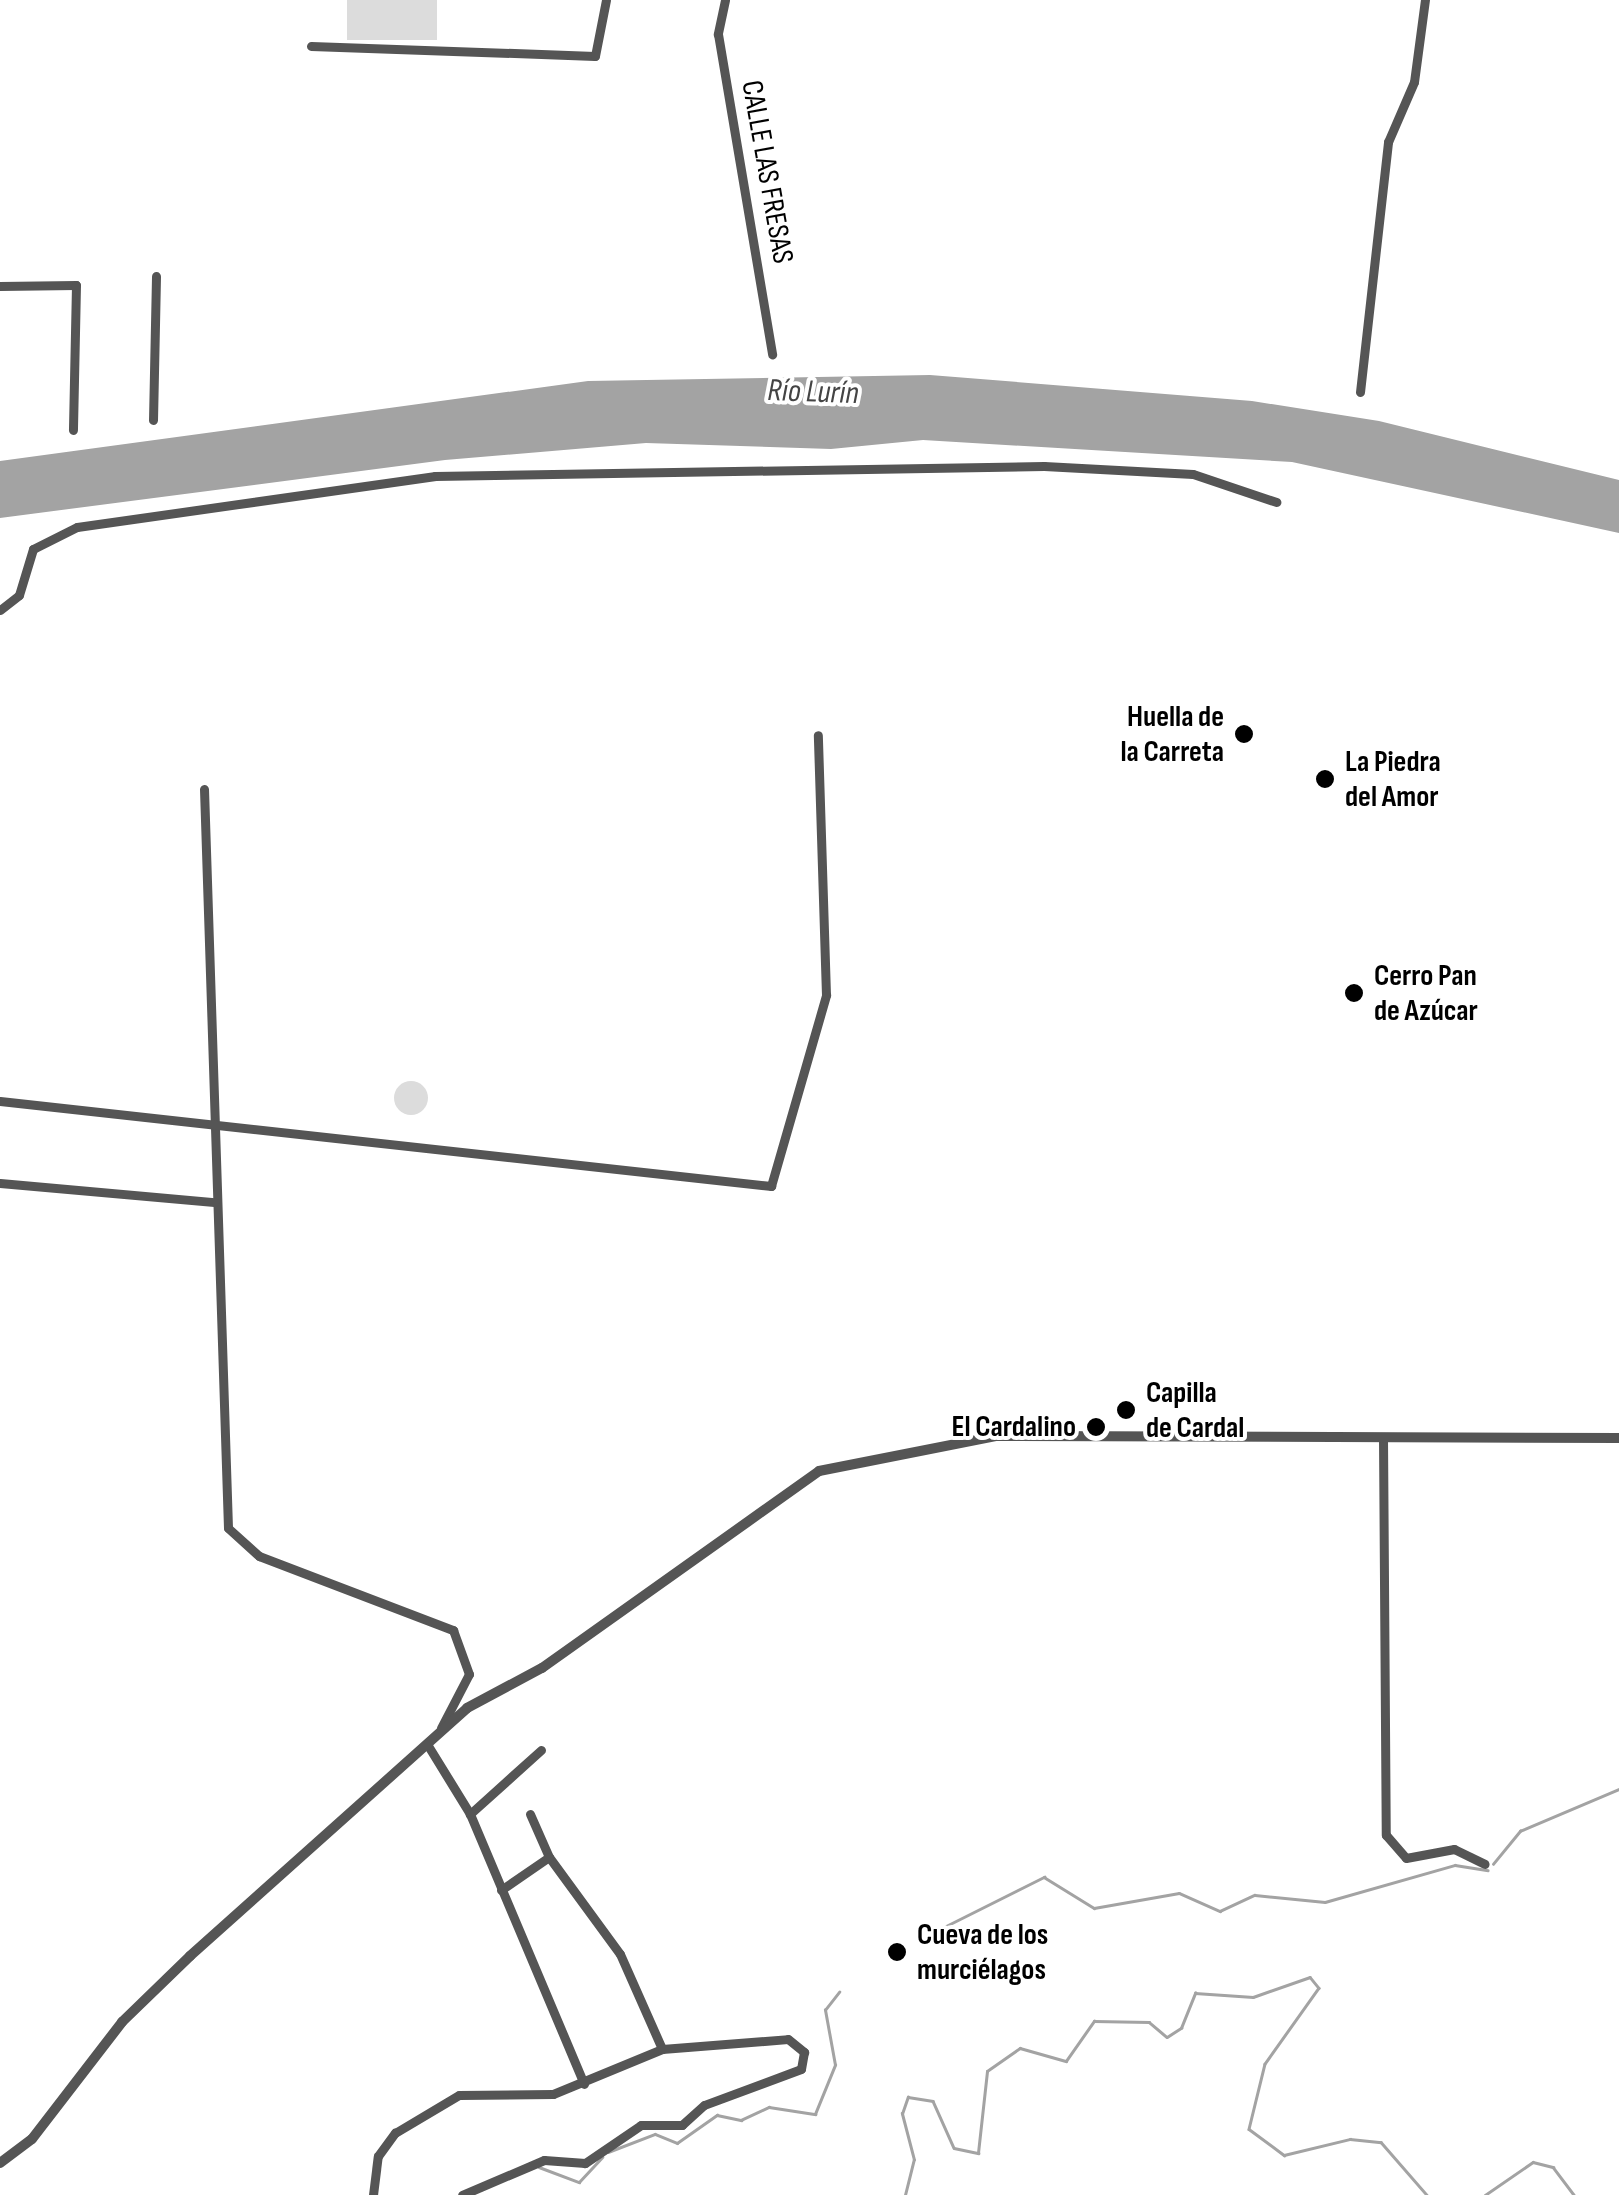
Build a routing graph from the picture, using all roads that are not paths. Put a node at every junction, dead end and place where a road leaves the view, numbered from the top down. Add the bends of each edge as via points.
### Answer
1 (606, 0) edge
2 (725, 0) edge
3 (1425, 0) edge
4 (311, 46) dead end
5 (156, 276) dead end
6 (0, 286) edge
7 (772, 354) dead end
8 (1360, 392) dead end
9 (153, 420) dead end
10 (73, 430) dead end
11 (1276, 502) dead end
12 (0, 610) edge
13 (818, 735) dead end
14 (204, 789) dead end
15 (0, 1101) edge
16 (211, 1124) junction
17 (0, 1183) edge
18 (214, 1202) junction
19 (1384, 1438) junction
20 (1619, 1438) edge
21 (437, 1734) junction
22 (428, 1744) junction
23 (541, 1750) dead end
24 (470, 1814) junction
25 (530, 1814) dead end
26 (549, 1857) junction
27 (1485, 1864) dead end
28 (501, 1890) junction
29 (662, 2049) junction
30 (584, 2084) junction
31 (0, 2163) edge
32 (373, 2195) edge
33 (462, 2195) edge

1 - 4 street via 596,56
2 - 7 street, CALLE LAS FRESAS via 718,34
3 - 8 street via 1414,82 1388,142
5 - 9 street
6 - 10 street via 76,284
11 - 12 street via 1192,474 1028,465 436,476 78,528 33,548 18,595
13 - 16 street via 826,995 771,1186
14 - 16 street
15 - 16 street
16 - 18 street
17 - 18 street
18 - 21 street via 228,1528 259,1556 453,1630 469,1674
19 - 20 street
19 - 21 street via 996,1436 884,1464 836,1465
19 - 27 street via 1386,1835 1406,1858 1454,1850
21 - 22 street
22 - 24 street
22 - 31 street via 136,2008 32,2138
23 - 24 street
24 - 28 street
25 - 26 street
26 - 28 street
26 - 29 street via 612,1938
28 - 30 street
29 - 30 street
29 - 33 street via 788,2039 805,2060 791,2074 704,2104 682,2125 641,2125 585,2164 544,2160
30 - 32 street via 440,2102 378,2156

